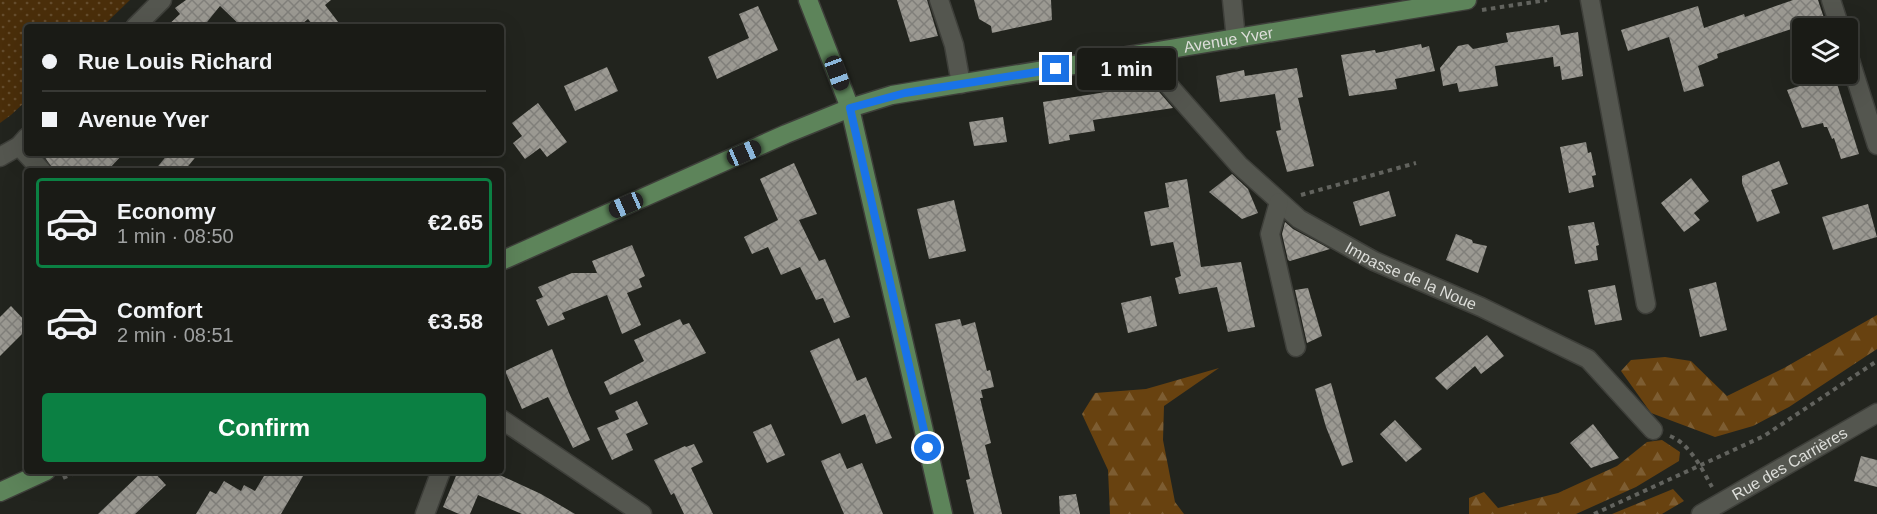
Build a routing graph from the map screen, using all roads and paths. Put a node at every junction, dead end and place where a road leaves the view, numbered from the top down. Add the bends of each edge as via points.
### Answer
1 (162, 0) edge
2 (807, 0) edge
3 (939, 0) edge
4 (1232, 0) edge
5 (1467, 0) edge
6 (1590, 0) edge
7 (1831, 0) edge
8 (1837, 18) edge
9 (138, 24) edge
10 (1236, 39) junction
11 (1150, 53) junction
12 (961, 84) junction
13 (1858, 84) edge
14 (850, 108) junction
15 (23, 141) edge
16 (1877, 145) edge
17 (0, 157) edge
18 (1416, 163) dead end
19 (1279, 202) junction
20 (504, 260) edge
21 (1646, 304) dead end
22 (1296, 347) dead end
23 (1877, 361) edge
24 (1877, 413) edge
25 (504, 421) edge
26 (1653, 430) joint
27 (1700, 465) junction
28 (39, 474) edge
29 (440, 474) edge
30 (0, 492) edge
31 (633, 512) edge
32 (425, 514) edge
33 (943, 514) edge
34 (1594, 514) edge
35 (1703, 514) edge

1 - 9 street
2 - 14 main road
3 - 12 street via 954,45
4 - 10 street
5 - 10 main road, Avenue Yver
6 - 21 street
7 - 8 street
10 - 11 main road, Avenue Yver
11 - 12 main road, Avenue Yver
11 - 19 street, Impasse de la Noue via 1155,70 1239,165
12 - 14 main road, Avenue Yver via 892,95
13 - 16 street
14 - 20 main road, Avenue Yver
14 - 33 main road
15 - 17 street
18 - 19 path
19 - 22 street via 1270,234
19 - 26 street, Impasse de la Noue via 1299,219 1374,261 1588,359
23 - 27 path via 1764,436
24 - 35 street, Rue des Carrières
25 - 31 street
26 - 27 path via 1676,439
27 - 34 path
28 - 30 main road
29 - 32 street

